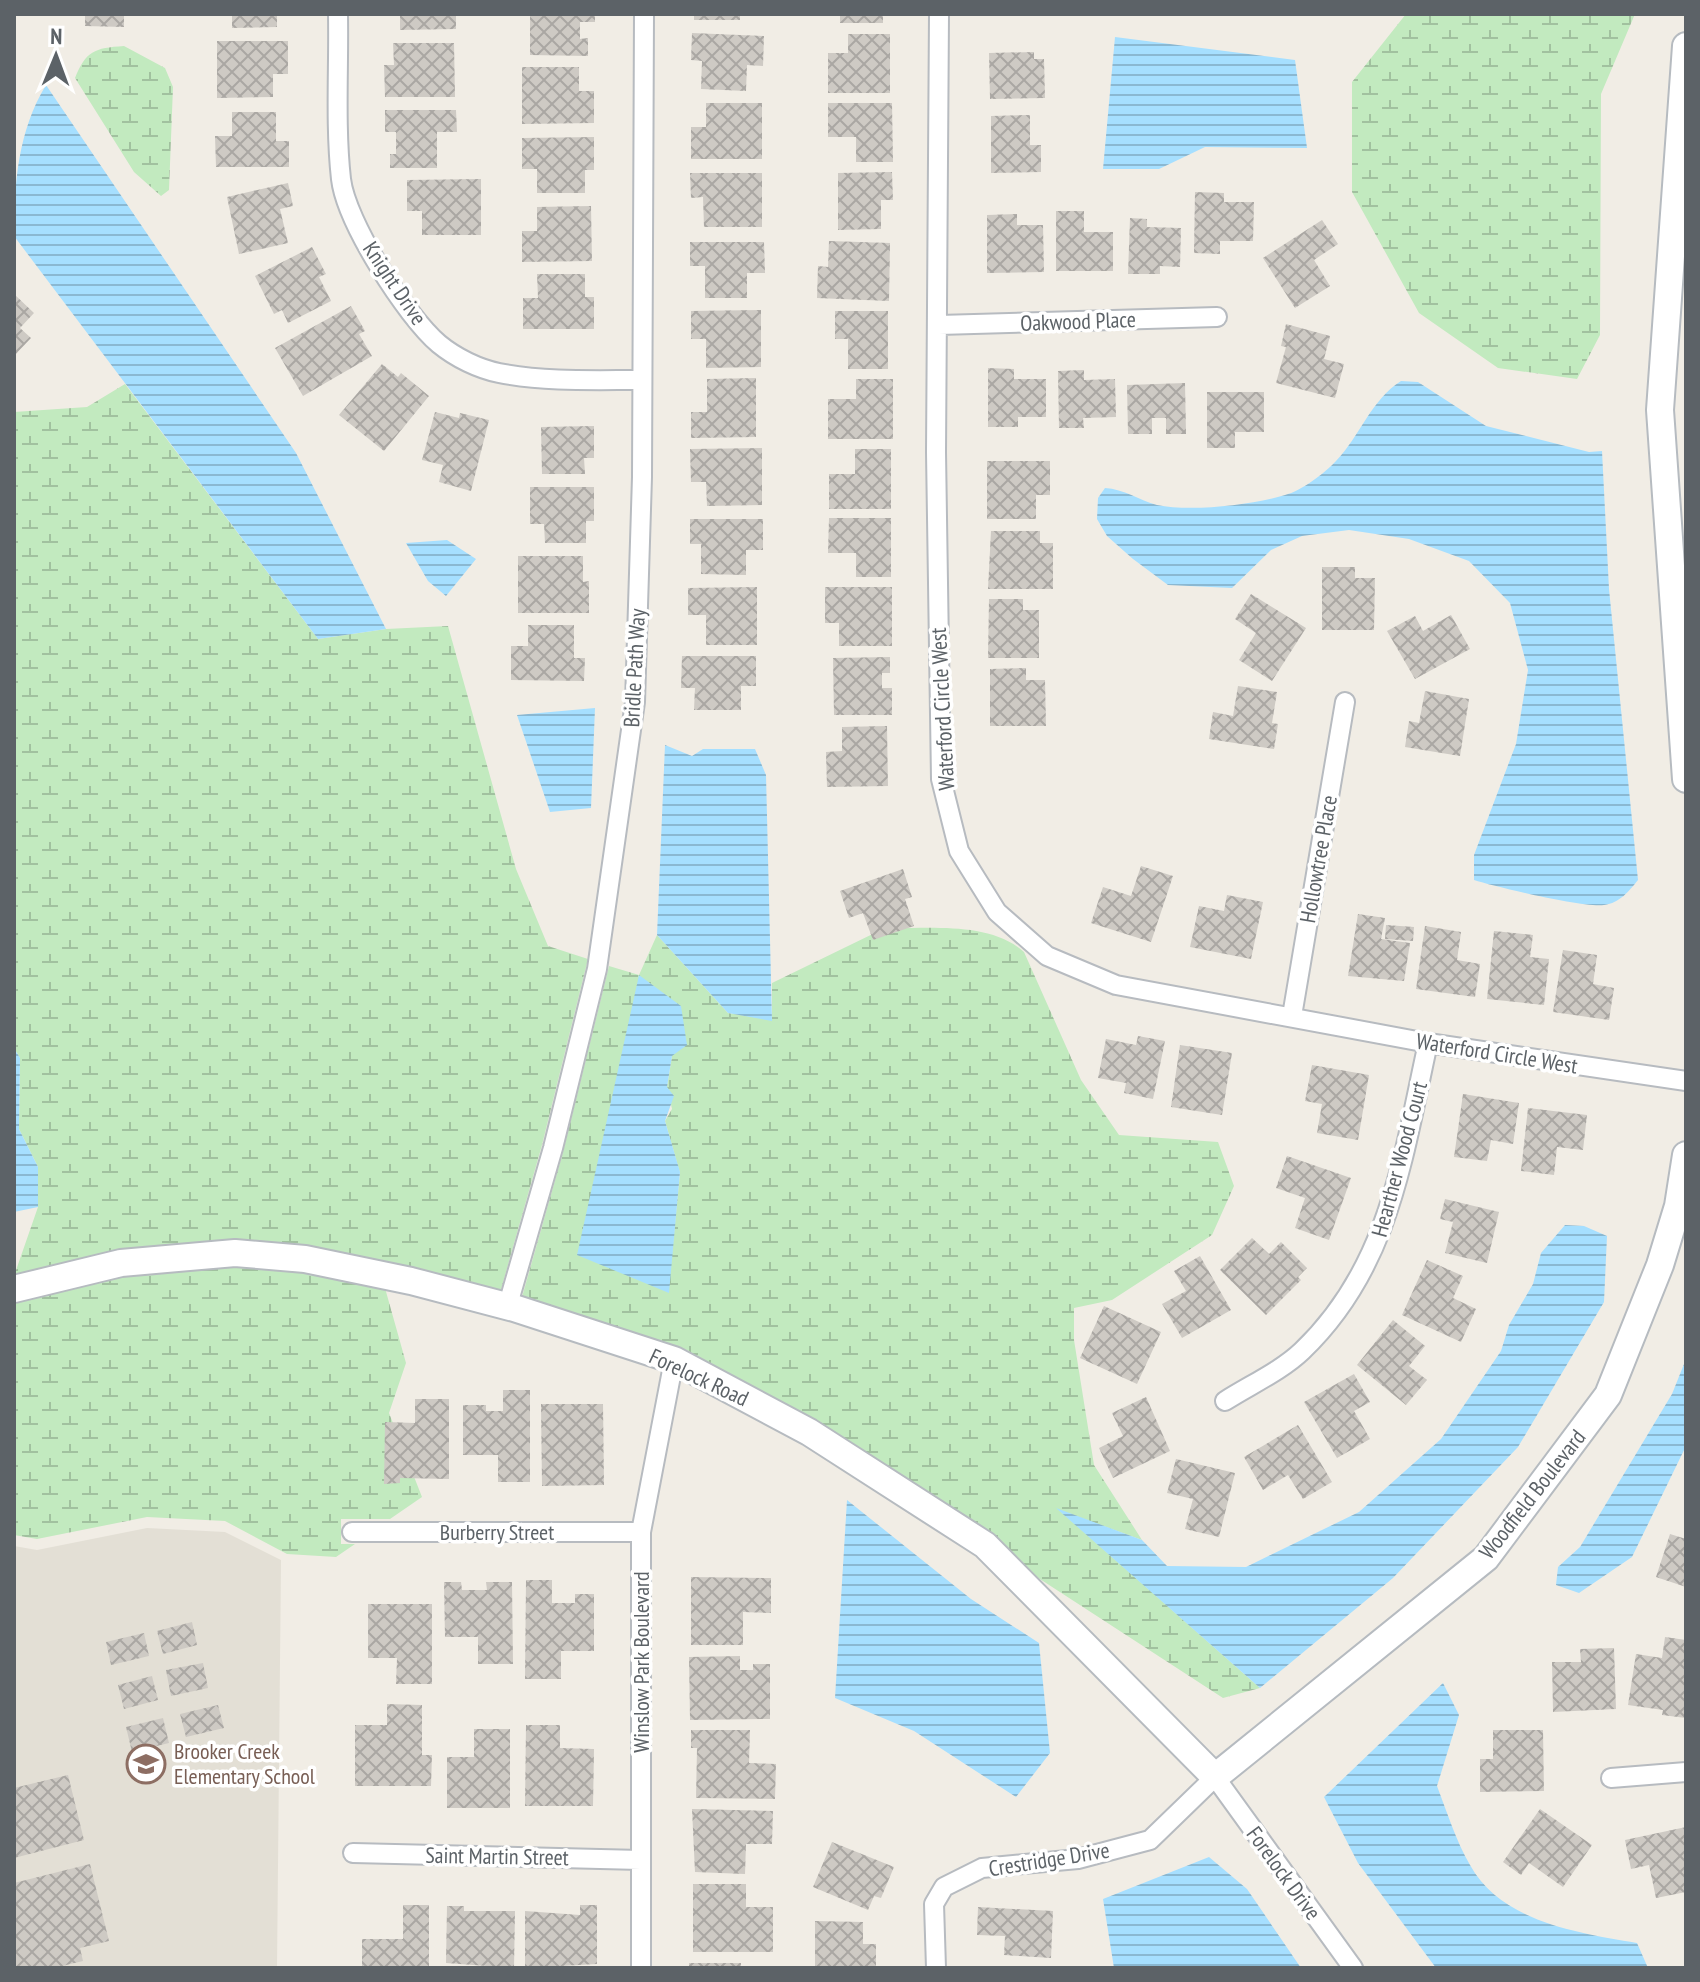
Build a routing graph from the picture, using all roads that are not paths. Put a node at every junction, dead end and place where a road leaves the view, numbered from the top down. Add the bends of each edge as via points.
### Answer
1 (338, 14) edge
2 (644, 14) edge
3 (939, 14) edge
4 (1686, 46) edge
5 (1217, 317) dead end
6 (939, 325) junction
7 (639, 380) junction
8 (1345, 702) dead end
9 (1686, 779) edge
10 (1292, 1016) junction
11 (1428, 1043) junction
12 (1686, 1081) edge
13 (1686, 1155) edge
14 (14, 1289) edge
15 (507, 1308) junction
16 (674, 1360) junction
17 (1225, 1401) dead end
18 (352, 1532) dead end
19 (641, 1532) junction
20 (1686, 1772) edge
21 (1215, 1777) junction
22 (1611, 1778) dead end
23 (353, 1853) dead end
24 (641, 1860) junction
25 (641, 1968) edge
26 (936, 1968) edge
27 (1353, 1968) edge

1 - 7 street, Knight Drive via 341,181 352,219 415,319 463,360 498,373
2 - 7 street, Bridle Path Way
3 - 6 street, Waterford Circle West
4 - 9 street via 1660,410
5 - 6 street, Oakwood Place
6 - 10 street, Waterford Circle West via 941,779 959,851 997,912 1047,956 1116,985
7 - 15 street, Bridle Path Way via 642,477 635,702 614,873 594,984
8 - 10 street, Hollowtree Place
10 - 11 street, Waterford Circle West
11 - 12 street, Waterford Circle West
11 - 17 street, Hearther Wood Court via 1383,1231 1356,1287 1301,1352
13 - 21 street, Woodfield Boulevard via 1660,1265 1608,1395 1486,1558
14 - 15 street, Forelock Road via 121,1263 235,1253 321,1262
15 - 16 street, Forelock Road
16 - 19 street, Winslow Park Boulevard
16 - 21 street, Forelock Road via 809,1432 985,1545
18 - 19 street, Burberry Street
19 - 24 street, Winslow Park Boulevard
20 - 22 street
21 - 26 street, Crestridge Drive via 1150,1840 1078,1859 982,1868 944,1887 934,1904
21 - 27 street, Forelock Drive
23 - 24 street, Saint Martin Street
24 - 25 street, Winslow Park Boulevard

